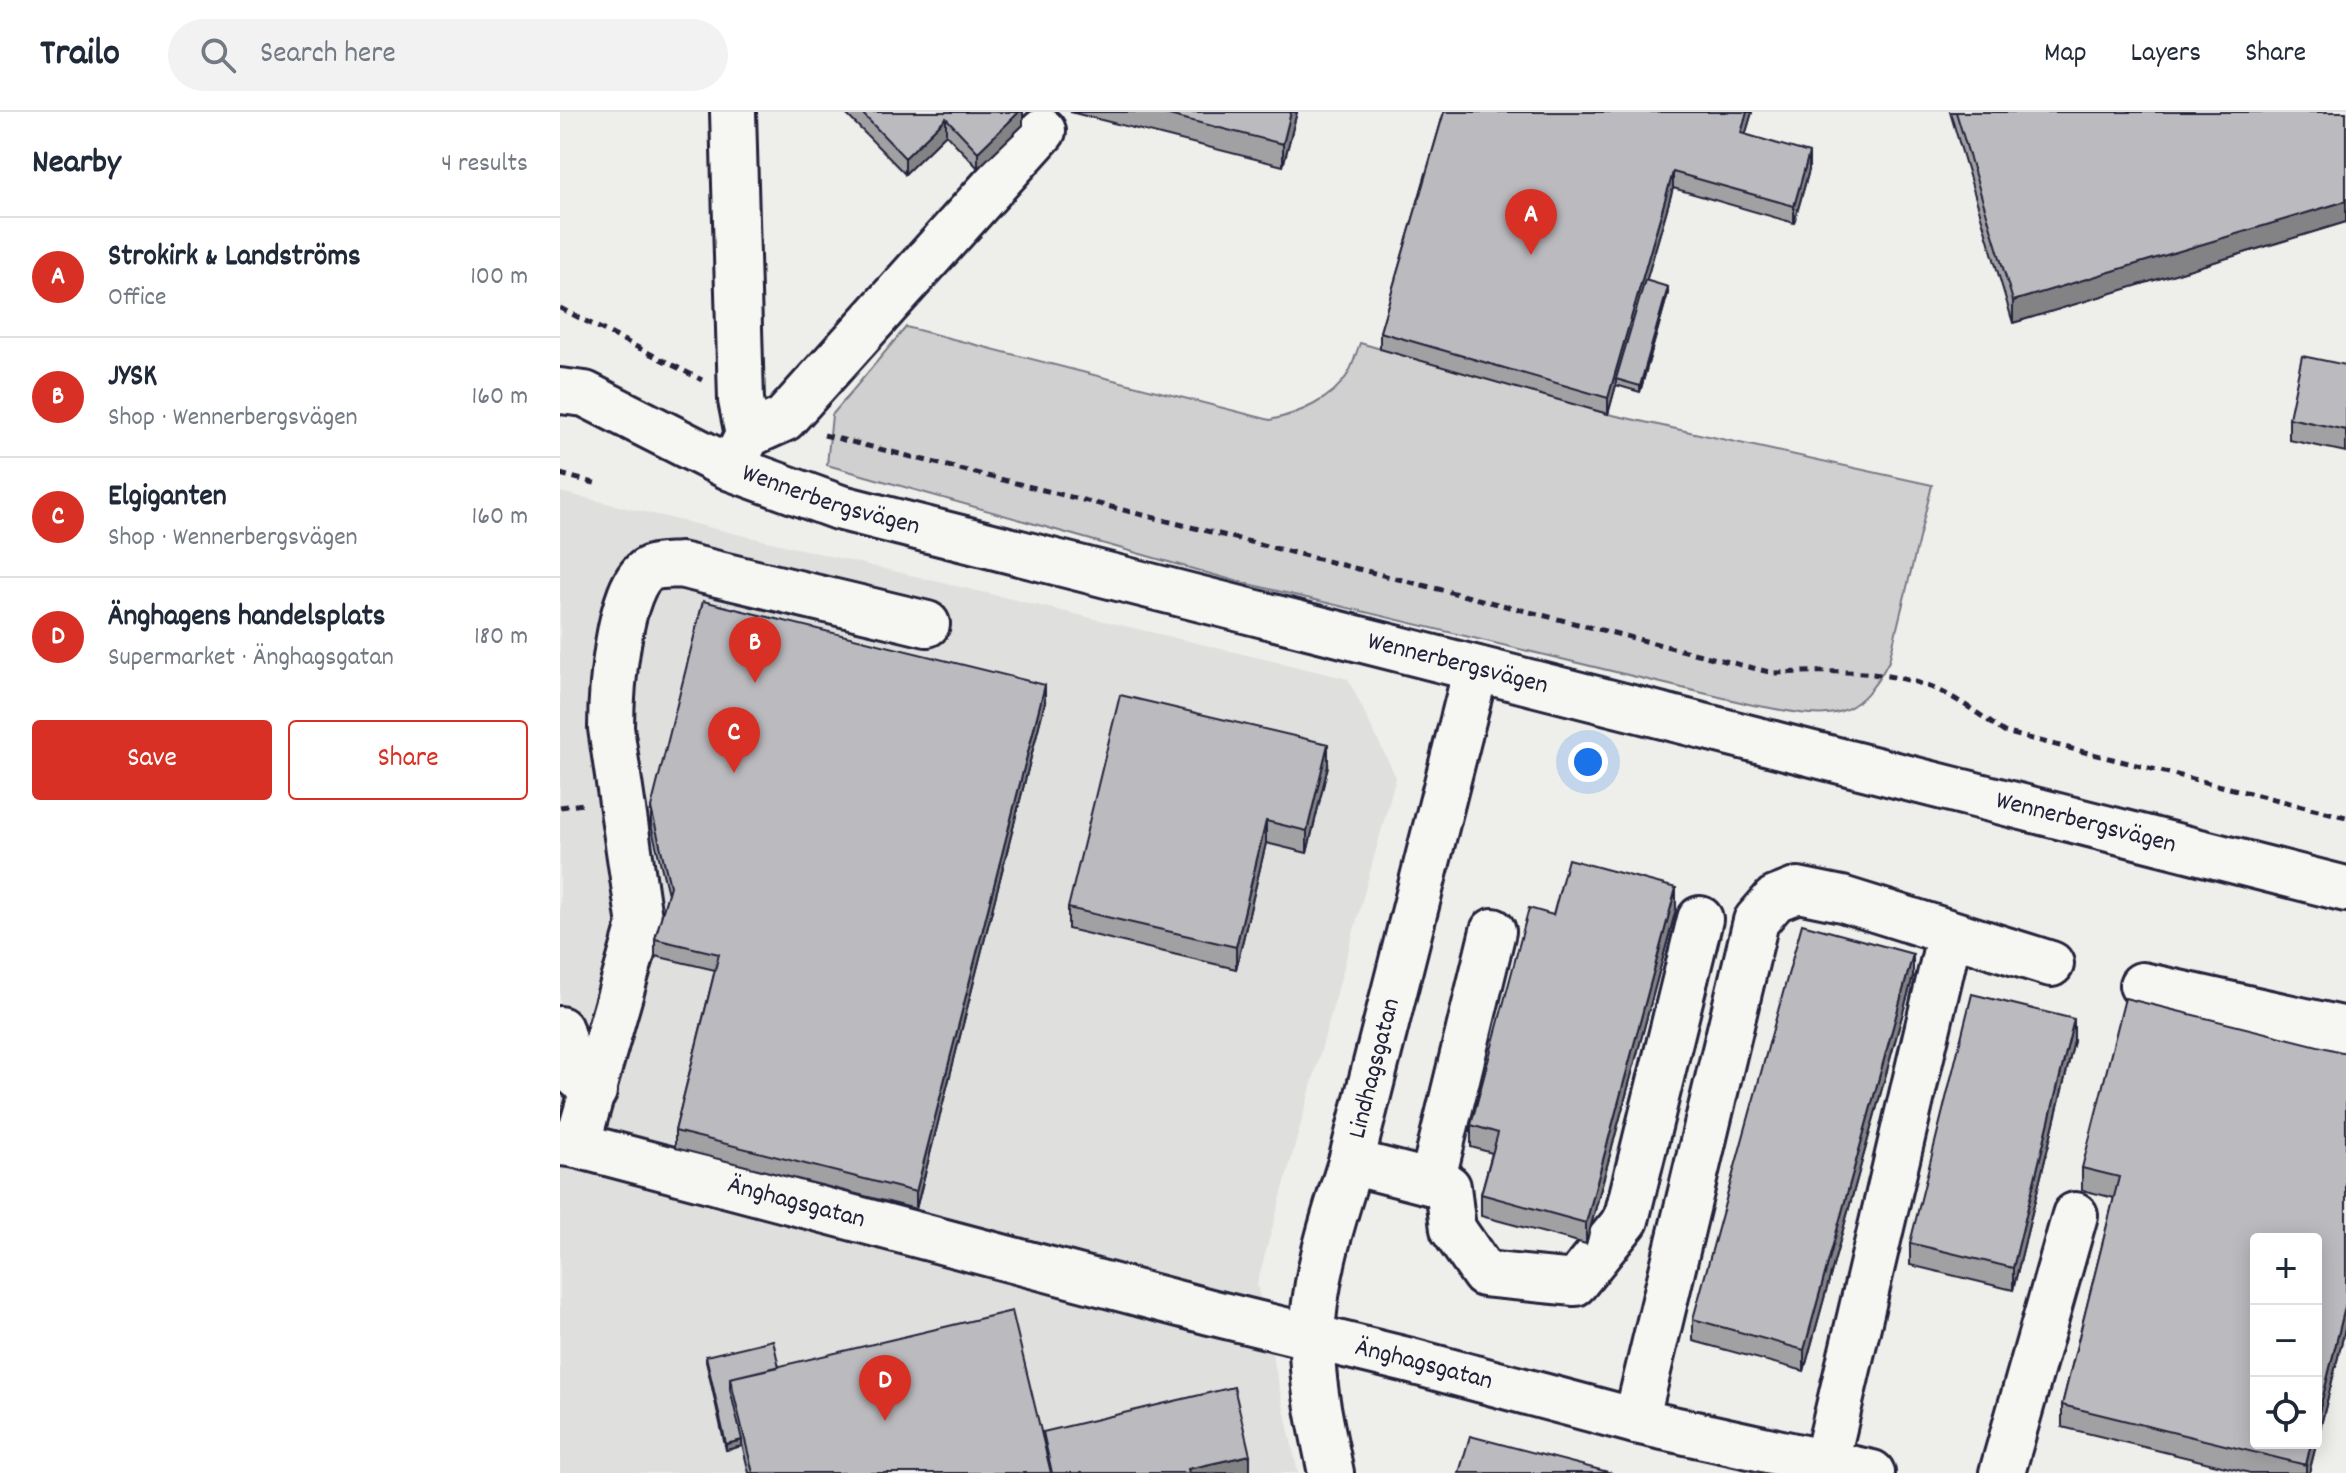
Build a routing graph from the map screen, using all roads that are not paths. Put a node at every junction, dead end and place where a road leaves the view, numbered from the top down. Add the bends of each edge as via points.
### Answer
1 (733, 112) edge
2 (1043, 131) dead end
3 (568, 385) edge
4 (751, 431) junction
5 (927, 624) dead end
6 (1476, 669) junction
7 (2346, 889) edge
8 (1700, 919) dead end
9 (1493, 931) dead end
10 (1950, 933) junction
11 (2051, 964) dead end
12 (2142, 985) dead end
13 (560, 1029) edge
14 (2346, 1030) edge
15 (594, 1091) junction
16 (569, 1144) edge
17 (1351, 1162) junction
18 (1432, 1182) junction
19 (2075, 1215) dead end
20 (1312, 1337) junction
21 (1636, 1421) junction
22 (1826, 1462) junction
23 (1331, 1473) edge
24 (1872, 1473) edge
25 (2002, 1473) edge

1 - 4 street
2 - 4 street
3 - 4 street, Wennerbergsvägen
4 - 6 street, Wennerbergsvägen via 838,507
5 - 15 street, Änghagsgatan via 680,565 649,569 632,587 618,643 611,728 640,925
6 - 7 street, Wennerbergsvägen
6 - 17 street, Lindhagsgatan
8 - 18 street via 1626,1220 1575,1283 1484,1274 1453,1229 1448,1187
9 - 18 street
10 - 11 street
10 - 21 street via 1798,890 1775,899 1756,921
10 - 22 street
12 - 14 street
13 - 15 street via 572,1071
15 - 16 street, Änghagsgatan
16 - 20 street, Änghagsgatan
17 - 18 street
17 - 20 street, Lindhagsgatan via 1327,1240
19 - 25 street
20 - 21 street, Änghagsgatan
20 - 23 street, Lindhagsgatan via 1316,1396
21 - 22 street, Änghagsgatan
22 - 24 street, Änghagsgatan

